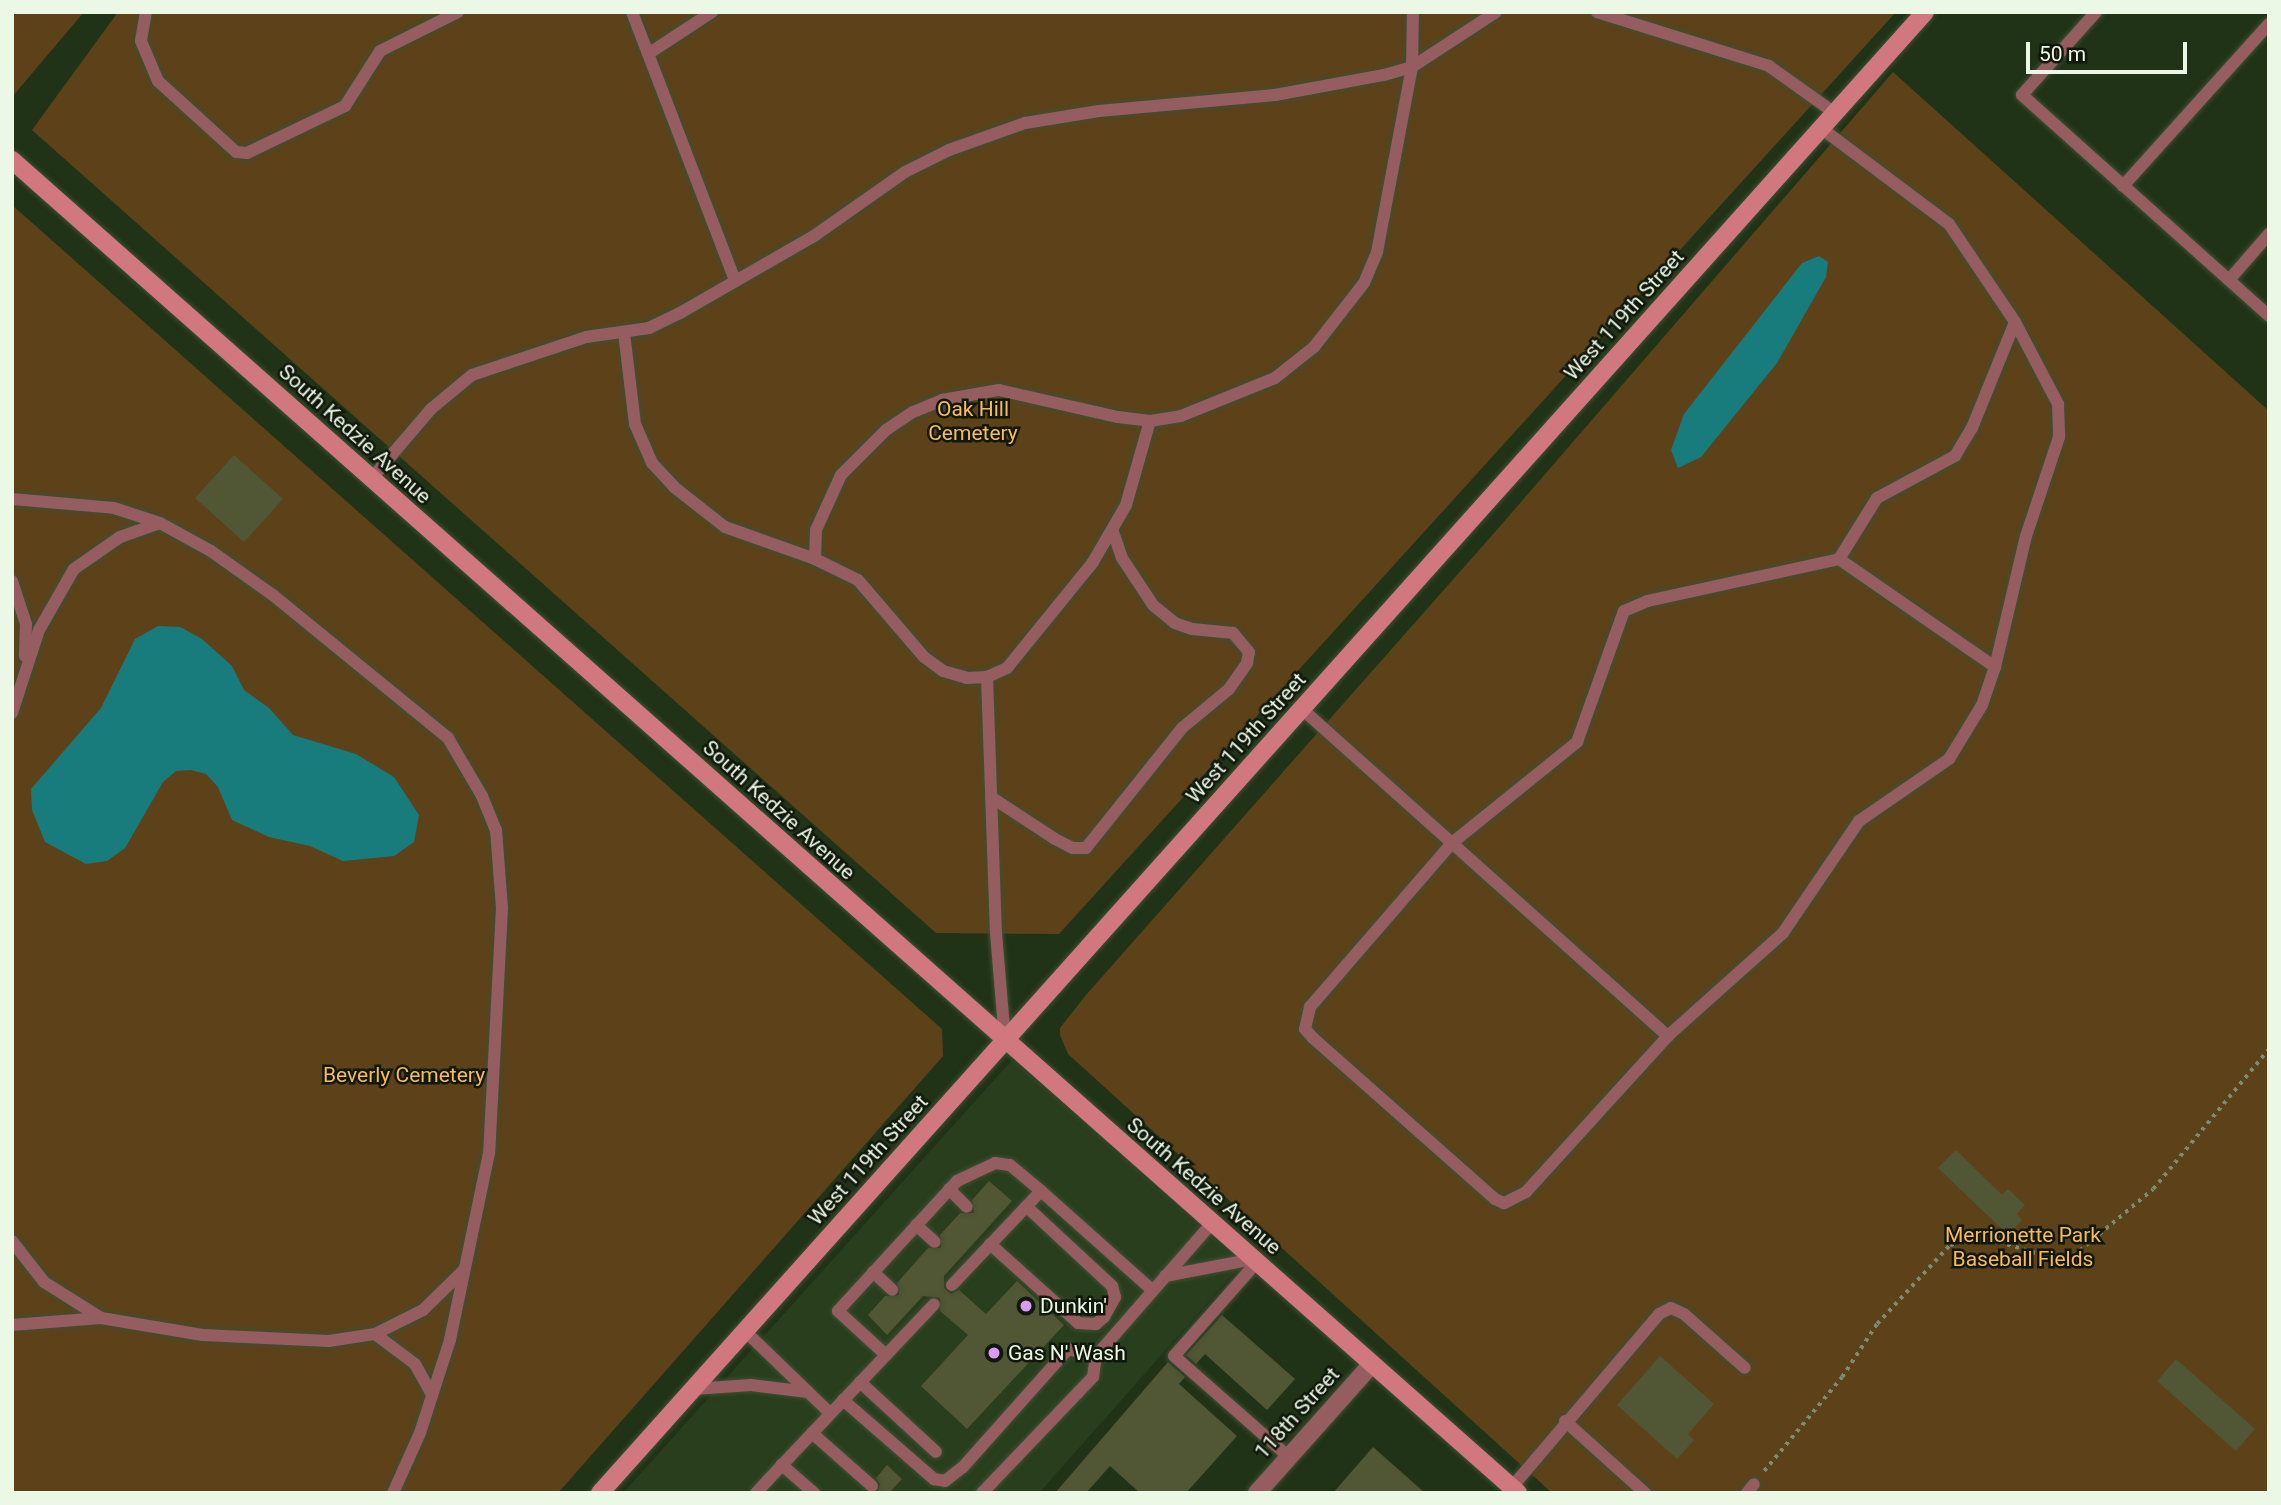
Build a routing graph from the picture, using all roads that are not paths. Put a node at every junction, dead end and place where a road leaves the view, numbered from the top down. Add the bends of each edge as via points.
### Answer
1 (146, 12) edge
2 (458, 12) edge
3 (632, 12) edge
4 (712, 12) edge
5 (1413, 12) edge
6 (1496, 12) edge
7 (1925, 12) edge
8 (2096, 12) edge
9 (1603, 13) edge
10 (2269, 24) edge
11 (648, 54) junction
12 (1412, 67) junction
13 (1835, 113) junction
14 (1821, 128) junction
15 (12, 160) edge
16 (2123, 186) junction
17 (2269, 234) edge
18 (2228, 279) junction
19 (735, 281) junction
20 (2269, 316) edge
21 (2015, 321) junction
22 (624, 333) junction
23 (1150, 421) junction
24 (372, 478) junction
25 (12, 499) edge
26 (160, 523) junction
27 (1113, 532) junction
28 (815, 559) junction
29 (1839, 559) junction
30 (12, 580) edge
31 (24, 667) junction
32 (1995, 667) junction
33 (987, 677) junction
34 (1302, 709) junction
35 (12, 713) edge
36 (991, 797) junction
37 (1452, 843) junction
38 (1668, 1037) junction
39 (1005, 1041) junction
40 (949, 1189) junction
41 (1041, 1191) junction
42 (1026, 1206) junction
43 (967, 1207) dead end
44 (1212, 1223) junction
45 (916, 1225) junction
46 (992, 1236) junction
47 (12, 1241) edge
48 (935, 1242) dead end
49 (1255, 1261) junction
50 (465, 1267) junction
51 (873, 1272) junction
52 (1165, 1276) junction
53 (952, 1285) dead end
54 (892, 1290) dead end
55 (1152, 1290) junction
56 (934, 1304) dead end
57 (101, 1318) junction
58 (12, 1325) edge
59 (745, 1331) junction
60 (375, 1334) junction
61 (886, 1355) junction
62 (1096, 1356) junction
63 (1372, 1364) junction
64 (1745, 1368) dead end
65 (860, 1382) junction
66 (693, 1389) junction
67 (808, 1392) junction
68 (432, 1395) junction
69 (843, 1400) junction
70 (830, 1413) junction
71 (1565, 1421) junction
72 (812, 1433) junction
73 (936, 1452) dead end
74 (1289, 1457) junction
75 (782, 1465) junction
76 (872, 1486) dead end
77 (945, 1487) edge
78 (1515, 1490) edge
79 (393, 1493) edge
80 (600, 1493) edge
81 (756, 1493) edge
82 (814, 1493) edge
83 (982, 1493) edge
84 (1257, 1493) edge
85 (1645, 1493) edge

1 - 2 lane via 141,41 158,80 227,145 247,153 345,106 380,51
3 - 11 lane
4 - 11 lane
5 - 12 lane
6 - 12 lane
7 - 13 main road, West 119th Street
8 - 16 lane via 2022,95
9 - 13 lane via 1769,66
10 - 16 lane
11 - 19 lane
12 - 19 lane via 1275,95 1099,111 1025,123 949,150 905,172 814,236
12 - 23 lane via 1387,220 1364,283 1341,316 1314,347 1275,378 1228,400
13 - 14 main road, West 119th Street
14 - 21 lane via 1950,224
14 - 34 main road, West 119th Street
15 - 24 main road, South Kedzie Avenue
16 - 18 lane
17 - 18 lane
18 - 20 lane
19 - 22 lane via 680,313
21 - 29 lane via 1972,428 1955,456 1877,498
21 - 32 lane via 2049,383 2060,422 2054,455 2026,536
22 - 24 lane via 586,337 472,375 431,409
22 - 28 lane via 635,424 653,463 674,487 725,527
23 - 27 lane via 1140,463
23 - 28 lane via 999,390 942,400 886,430 841,475 816,530
24 - 39 main road, South Kedzie Avenue
25 - 26 lane via 114,509
26 - 31 lane via 120,537 75,569 50,608
26 - 50 lane via 211,551 274,596 438,730 465,763 487,807 501,863 496,1043 488,1153
27 - 33 lane via 1021,654
27 - 36 lane via 1122,558 1153,605 1175,623 1192,629 1233,633 1249,652 1247,663 1228,689 1182,728 1086,848 1073,848 1055,839
28 - 33 lane via 871,591 901,634 943,671 967,678
29 - 32 lane
29 - 37 lane via 1647,601 1624,611 1577,742
30 - 31 lane via 26,624
31 - 35 lane
32 - 38 lane via 1982,705 1949,759 1859,821 1783,933
33 - 36 lane
34 - 37 lane
34 - 39 main road, West 119th Street
36 - 39 lane
37 - 38 lane
37 - 38 lane via 1310,1007 1305,1028 1313,1038 1504,1203 1526,1192
39 - 44 main road, South Kedzie Avenue
39 - 59 main road, West 119th Street
40 - 41 lane via 978,1168 995,1163 1010,1165
40 - 43 lane
40 - 45 lane
41 - 42 lane
41 - 55 lane
42 - 46 lane
42 - 46 lane via 1112,1286 1115,1297 1104,1317 1096,1324 1078,1323
44 - 49 main road, South Kedzie Avenue
44 - 52 lane
45 - 48 lane
45 - 51 lane
46 - 53 lane via 961,1266
47 - 57 lane via 44,1282
49 - 52 lane
49 - 63 main road, South Kedzie Avenue
49 - 74 lane via 1174,1356
50 - 60 lane via 423,1310
50 - 68 lane via 450,1340
51 - 54 lane
51 - 61 lane via 838,1311
52 - 55 lane
55 - 62 lane
56 - 61 lane via 917,1314
57 - 58 lane
57 - 60 lane via 268,1341 328,1341
59 - 66 main road, West 119th Street
59 - 67 lane
60 - 68 lane via 415,1364
61 - 65 lane
62 - 77 lane via 1068,1349
62 - 83 lane via 1093,1377
63 - 74 street, 118th Street
63 - 78 main road, South Kedzie Avenue
64 - 71 lane via 1671,1308 1659,1314
65 - 69 lane
65 - 73 lane
66 - 67 lane via 751,1385
66 - 80 main road, West 119th Street
67 - 70 lane
68 - 79 lane
69 - 70 lane
69 - 77 lane
70 - 72 lane
71 - 78 lane
71 - 85 lane
72 - 75 lane
72 - 76 lane
74 - 84 street, 118th Street
75 - 81 lane
75 - 82 lane

